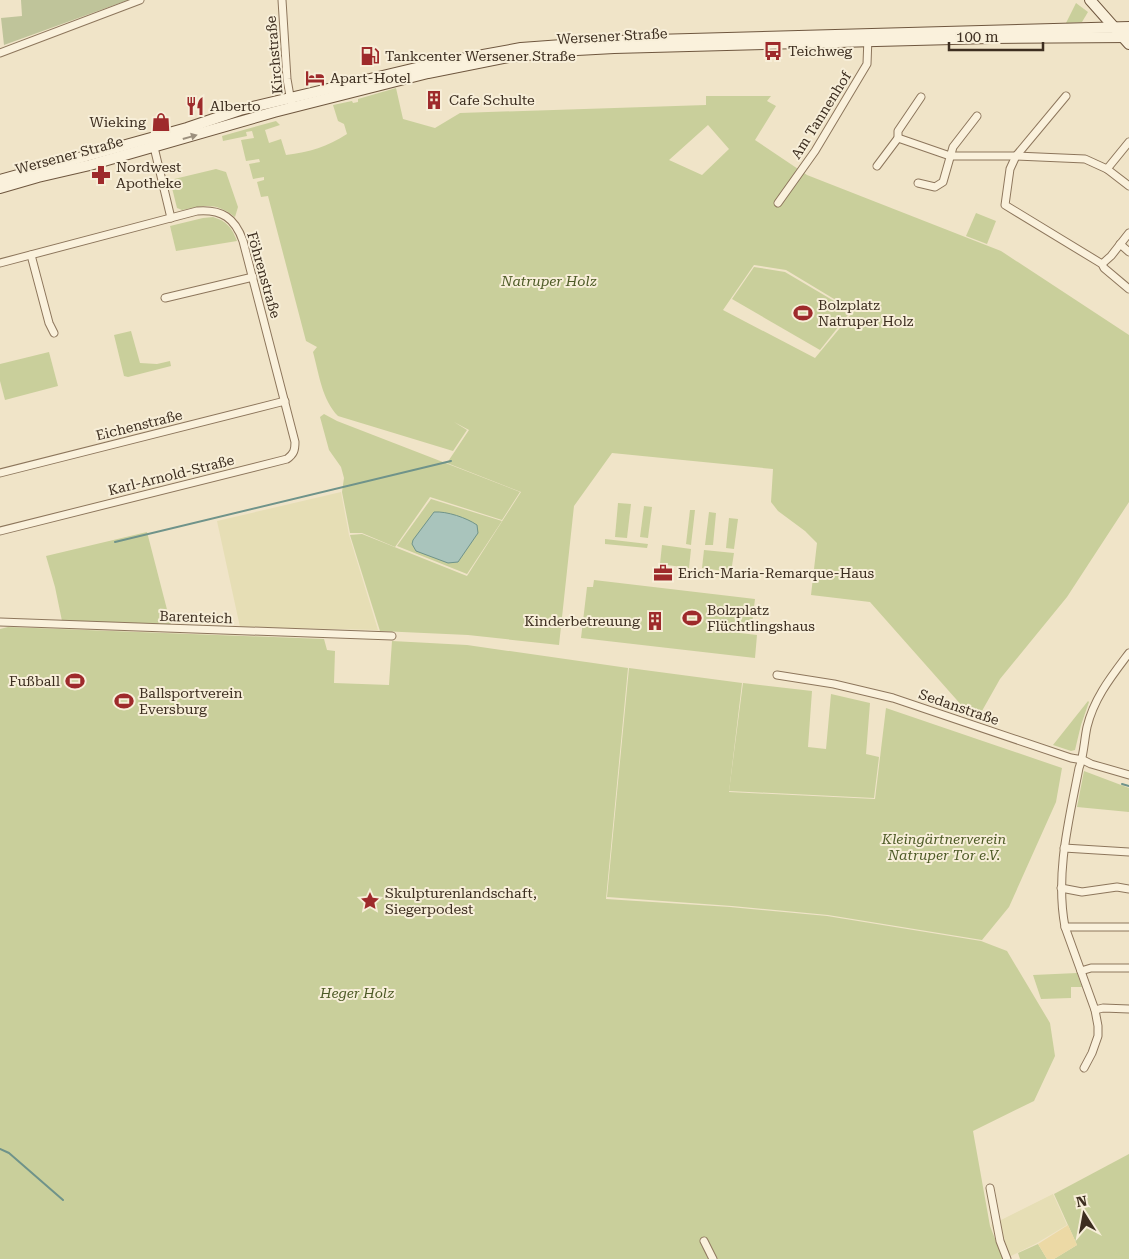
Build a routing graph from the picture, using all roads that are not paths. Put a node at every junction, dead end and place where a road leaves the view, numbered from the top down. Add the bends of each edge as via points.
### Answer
1 (140, 0) edge
2 (282, 0) edge
3 (1090, 0) edge
4 (1114, 27) junction
5 (1129, 27) edge
6 (868, 38) junction
7 (1127, 39) edge
8 (0, 52) edge
9 (1066, 96) dead end
10 (921, 97) dead end
11 (292, 102) junction
12 (977, 116) dead end
13 (898, 138) junction
14 (153, 142) junction
15 (1129, 142) edge
16 (950, 156) junction
17 (1016, 156) junction
18 (877, 166) dead end
19 (1107, 169) junction
20 (0, 180) edge
21 (918, 183) dead end
22 (1129, 186) edge
23 (0, 188) edge
24 (778, 203) dead end
25 (171, 218) junction
26 (1129, 233) edge
27 (1120, 244) junction
28 (1129, 252) edge
29 (31, 254) junction
30 (0, 263) edge
31 (1102, 264) junction
32 (252, 277) junction
33 (1129, 290) edge
34 (165, 298) dead end
35 (54, 333) dead end
36 (285, 401) junction
37 (0, 473) edge
38 (0, 531) edge
39 (0, 622) edge
40 (392, 636) dead end
41 (1129, 653) edge
42 (777, 675) dead end
43 (1083, 760) junction
44 (1129, 775) edge
45 (1064, 848) junction
46 (1129, 852) edge
47 (1061, 888) junction
48 (1129, 888) edge
49 (1065, 927) junction
50 (1129, 927) edge
51 (1129, 968) edge
52 (1080, 971) junction
53 (1129, 1009) edge
54 (1095, 1010) junction
55 (1084, 1068) dead end
56 (990, 1188) dead end
57 (704, 1241) dead end
58 (714, 1259) edge
59 (1007, 1259) edge

1 - 8 street
2 - 11 street, Kirchstraße via 287,79
3 - 4 main road
4 - 5 main road, Wersener Straße
4 - 6 main road, Wersener Straße
4 - 7 main road
6 - 7 main road, Wersener Straße
6 - 11 main road, Wersener Straße via 540,53 451,68
6 - 24 street, Am Tannenhof via 867,64 816,151
9 - 17 street
10 - 13 street via 898,131
11 - 14 main road, Wersener Straße
12 - 16 street via 953,147
13 - 16 street
13 - 18 street
14 - 20 main road, Wersener Straße
14 - 23 main road, Wersener Straße via 90,165
14 - 25 street
15 - 19 street
16 - 17 street
16 - 21 street via 944,182 935,187
17 - 19 street via 1084,158
17 - 31 street via 1010,169 1006,205
19 - 22 street
25 - 29 street, Föhrenstraße
25 - 32 street, Föhrenstraße via 208,210 231,220 240,233
26 - 27 street
27 - 28 street
27 - 31 street
29 - 30 street, Föhrenstraße
29 - 35 street
31 - 33 street
32 - 34 street
32 - 36 street, Föhrenstraße
36 - 37 street, Eichenstraße
36 - 38 street, Karl-Arnold-Straße via 295,442 293,454 287,459
39 - 40 street, Barenteich
41 - 43 street via 1098,696 1087,728
42 - 43 street, Sedanstraße via 894,698
43 - 44 street, Sedanstraße
43 - 45 street
45 - 46 street
45 - 47 street
47 - 48 street via 1082,892
47 - 49 street
49 - 50 street
49 - 52 street
51 - 52 street
52 - 54 street
53 - 54 street
54 - 55 street via 1098,1036
56 - 59 street via 1000,1241
57 - 58 street

